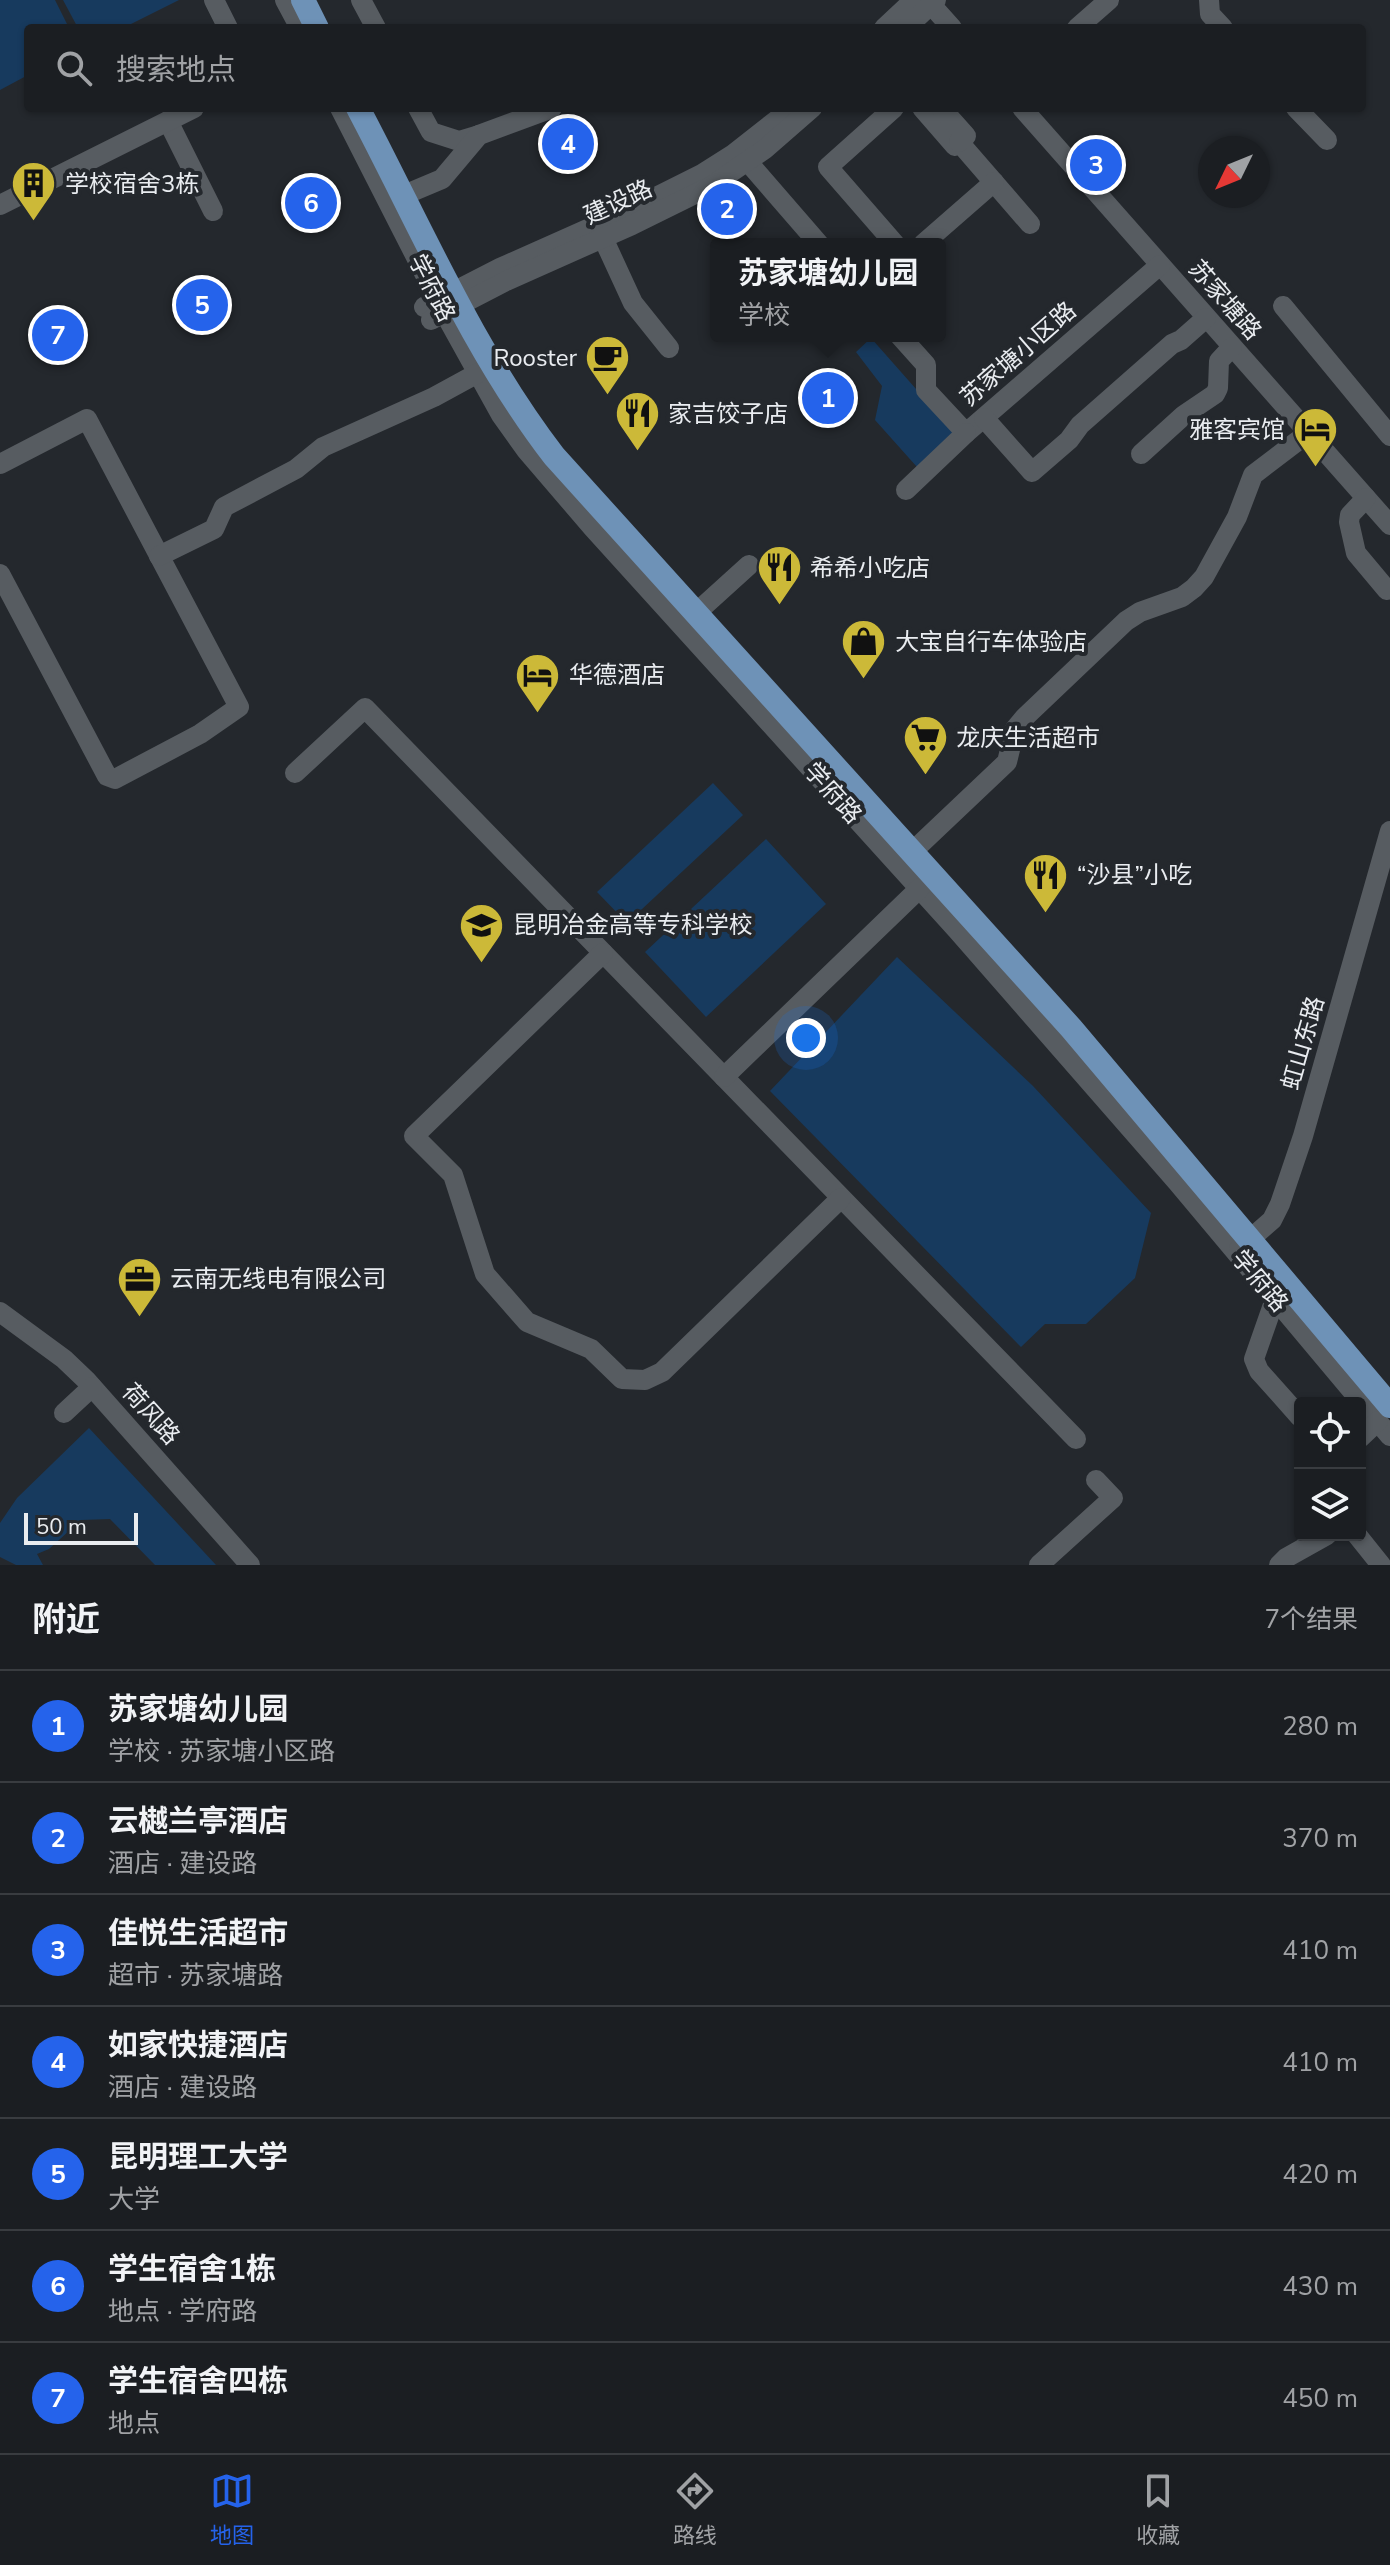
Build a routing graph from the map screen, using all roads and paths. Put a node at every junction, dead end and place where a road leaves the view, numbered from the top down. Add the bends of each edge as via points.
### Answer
1 (214, 0) edge
2 (285, 0) edge
3 (303, 0) edge
4 (361, 0) edge
5 (1109, 0) edge
6 (1209, 0) edge
7 (927, 1) edge
8 (226, 24) edge
9 (298, 24) edge
10 (315, 24) edge
11 (374, 24) edge
12 (890, 24) edge
13 (909, 24) edge
14 (948, 24) edge
15 (1082, 24) edge
16 (1219, 24) edge
17 (186, 112) edge
18 (342, 112) edge
19 (360, 112) edge
20 (420, 112) edge
21 (541, 112) edge
22 (787, 112) edge
23 (806, 112) edge
24 (890, 112) edge
25 (925, 112) edge
26 (945, 112) edge
27 (1026, 112) edge
28 (1300, 112) edge
29 (168, 121) junction
30 (479, 135) junction
31 (1327, 140) dead end
32 (959, 142) junction
33 (748, 162) junction
34 (994, 182) junction
35 (404, 195) junction
36 (0, 205) edge
37 (213, 211) dead end
38 (1030, 224) dead end
39 (603, 238) junction
40 (814, 238) edge
41 (890, 238) edge
42 (930, 238) edge
43 (1160, 265) junction
44 (1283, 306) dead end
45 (442, 307) junction
46 (1206, 318) junction
47 (905, 342) edge
48 (1232, 347) junction
49 (669, 348) dead end
50 (478, 373) junction
51 (984, 418) junction
52 (1387, 425) edge
53 (966, 433) junction
54 (1308, 433) junction
55 (1141, 454) dead end
56 (0, 464) edge
57 (906, 490) dead end
58 (1366, 498) junction
59 (1390, 525) edge
60 (159, 556) junction
61 (749, 565) dead end
62 (0, 574) edge
63 (1387, 590) dead end
64 (696, 613) junction
65 (295, 773) dead end
66 (1390, 831) edge
67 (912, 852) junction
68 (920, 888) junction
69 (603, 953) junction
70 (724, 1077) junction
71 (841, 1198) junction
72 (1243, 1246) junction
73 (1275, 1299) junction
74 (0, 1312) edge
75 (92, 1387) junction
76 (1294, 1410) edge
77 (64, 1413) dead end
78 (1386, 1421) edge
79 (1366, 1434) edge
80 (1076, 1439) dead end
81 (1096, 1480) dead end
82 (1316, 1541) edge
83 (1362, 1541) edge
84 (250, 1565) edge
85 (1039, 1565) edge
86 (1279, 1565) edge
87 (1381, 1565) edge

1 - 8 street
2 - 9 street
3 - 10 main road
4 - 11 street
5 - 15 street
6 - 16 street via 1210,14
7 - 12 street
7 - 13 street
7 - 14 street
17 - 29 street
18 - 45 street, 学府路
19 - 35 main road, 学府路
20 - 30 street via 431,132 459,141
21 - 30 street
22 - 45 street, 建设路 via 702,174
23 - 33 street, 建设路
24 - 41 street via 828,167
25 - 32 street via 955,146
26 - 32 street via 966,136
27 - 43 street, 苏家塘路
28 - 31 street
29 - 36 street
29 - 37 street
30 - 35 street via 442,179
32 - 34 street
33 - 39 street, 建设路 via 711,186
33 - 40 street
34 - 38 street
34 - 42 street
35 - 45 main road, 学府路
39 - 45 street, 建设路
39 - 49 street via 633,303
43 - 46 street, 苏家塘路
43 - 51 street, 苏家塘小区路
44 - 52 street
45 - 50 street, 学府路
45 - 64 main road, 学府路 via 499,376 554,456
46 - 48 street, 苏家塘路
46 - 51 street via 1032,472
47 - 53 street, 苏家塘小区路 via 926,365 926,390
48 - 54 street, 苏家塘路
48 - 55 street via 1219,361 1215,394
50 - 60 street via 323,447 296,469 224,507 214,529
50 - 68 street, 学府路 via 501,415 549,479
51 - 53 street, 苏家塘小区路
53 - 57 street
54 - 58 street, 苏家塘路
54 - 67 street via 1253,475 1237,517 1194,588 1126,621 1025,717 1015,729 1007,762
56 - 60 street via 87,419
58 - 59 street, 苏家塘路
58 - 63 street via 1350,515 1356,553
60 - 62 street via 239,707 115,779 107,776
61 - 64 street
64 - 67 main road, 学府路
65 - 69 street via 365,708
66 - 72 street, 虹山东路 via 1280,1204 1272,1220
67 - 72 main road, 学府路 via 1071,1028
68 - 70 street
68 - 72 street, 学府路
69 - 70 street
69 - 71 street via 414,1136 453,1175 485,1274 527,1322 591,1349 622,1379 645,1380 662,1372
70 - 71 street
71 - 80 street
72 - 73 street, 学府路
72 - 78 main road, 学府路
73 - 76 street via 1254,1359
73 - 78 street, 学府路
74 - 75 street, 荷风路 via 64,1359
75 - 77 street
75 - 84 street, 荷风路
78 - 79 street
81 - 85 street via 1113,1498
82 - 86 street
83 - 87 street

